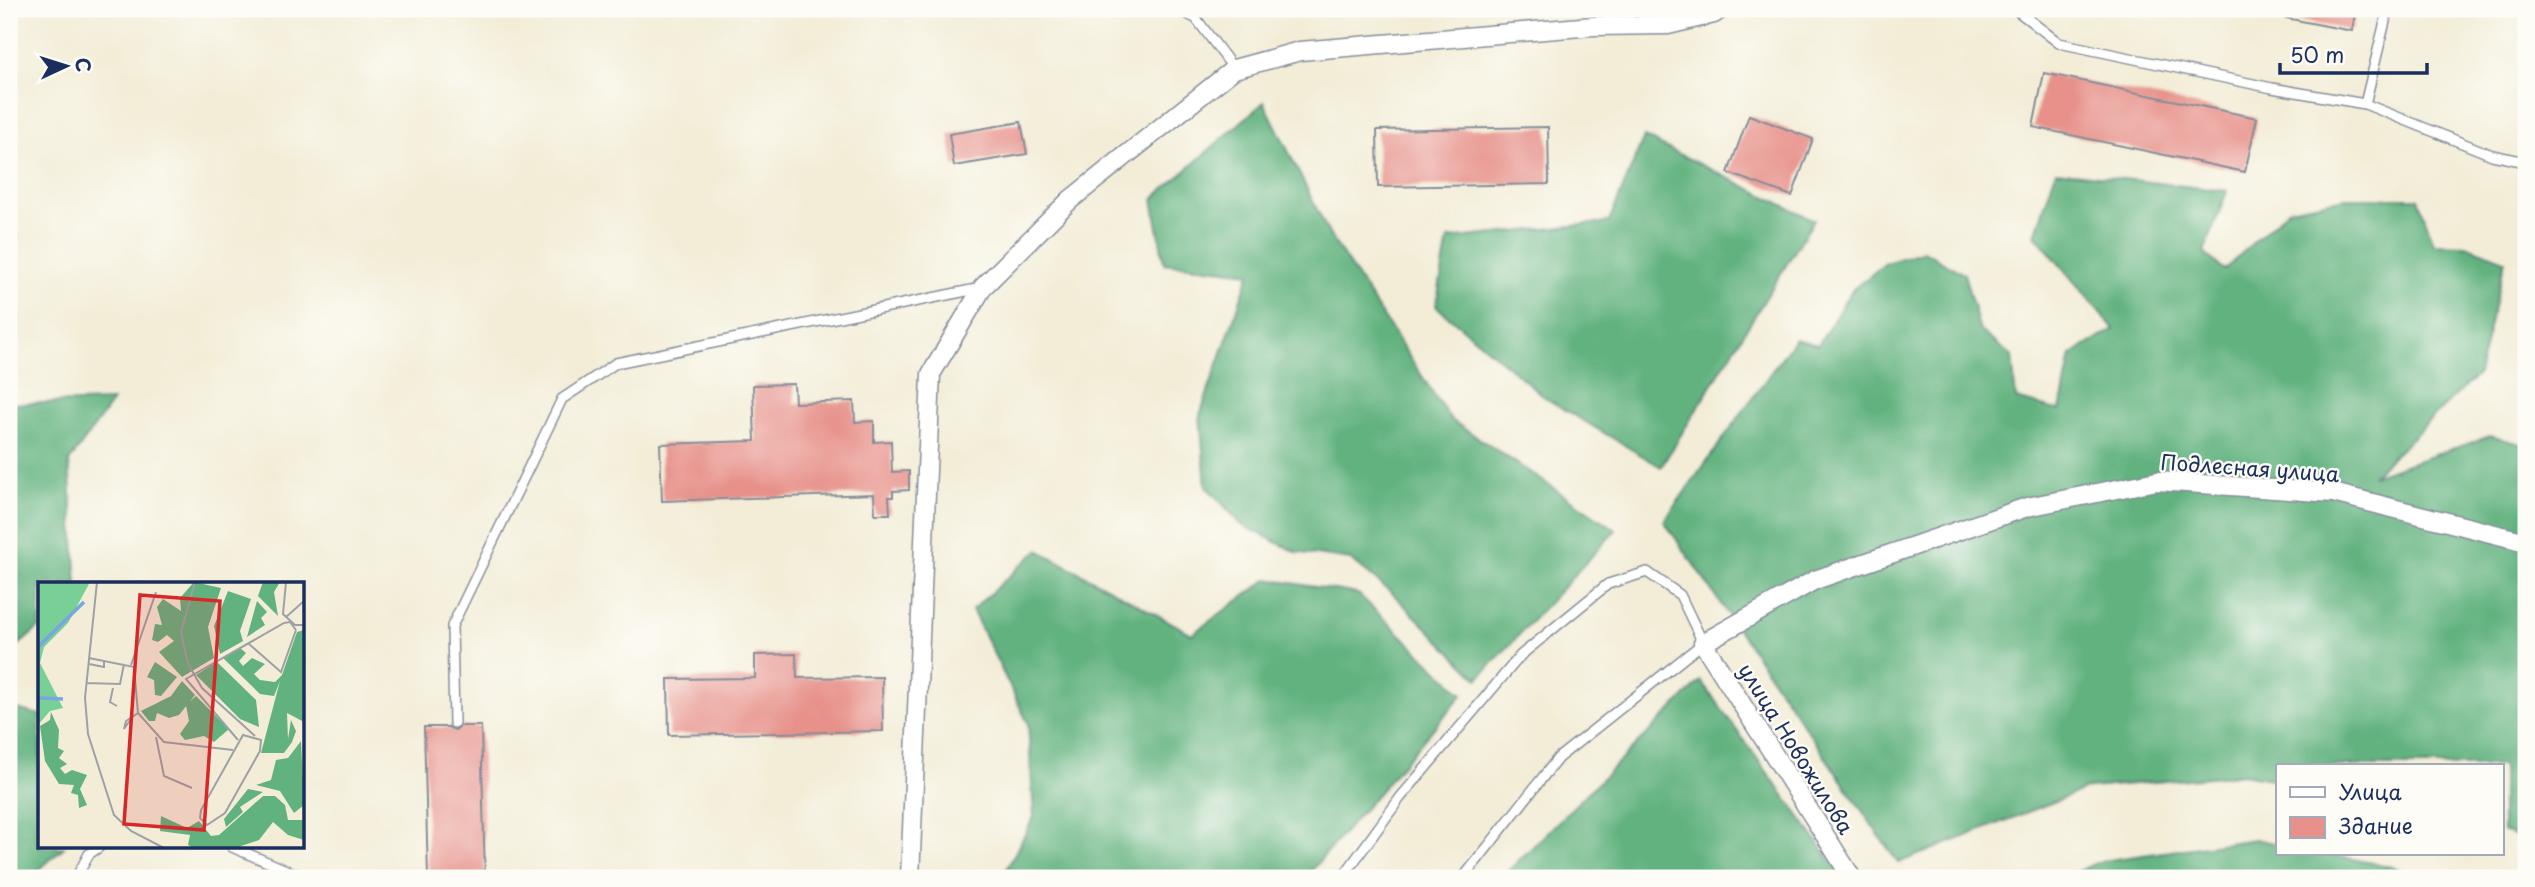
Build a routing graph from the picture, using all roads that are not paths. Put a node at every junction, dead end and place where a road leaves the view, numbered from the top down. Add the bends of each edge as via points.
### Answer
1 (1178, 9) edge
2 (1189, 9) edge
3 (1721, 9) edge
4 (2015, 9) edge
5 (2388, 9) edge
6 (1195, 18) junction
7 (1234, 69) junction
8 (2365, 104) junction
9 (2526, 162) edge
10 (983, 287) junction
11 (2526, 542) edge
12 (1703, 643) junction
13 (454, 723) dead end
14 (98, 848) edge
15 (234, 848) edge
16 (76, 878) edge
17 (305, 878) edge
18 (910, 878) edge
19 (1342, 878) edge
20 (1463, 878) edge
21 (1852, 878) edge

1 - 6 lane
2 - 6 lane
3 - 7 street via 1714,15 1668,25 1593,26 1300,51
4 - 8 lane via 2059,43
5 - 8 lane
6 - 7 lane
7 - 10 street via 1070,200
8 - 9 lane via 2492,155
10 - 13 lane via 616,363 562,399 452,626
10 - 18 street via 931,374
11 - 12 street, Подлесная улица via 2333,493 2157,481 2027,507 1815,580
12 - 19 lane via 1680,595 1647,572 1608,584 1521,655 1400,798
12 - 20 lane via 1558,758
12 - 21 street, улица Новожилова
14 - 16 lane
15 - 17 lane

